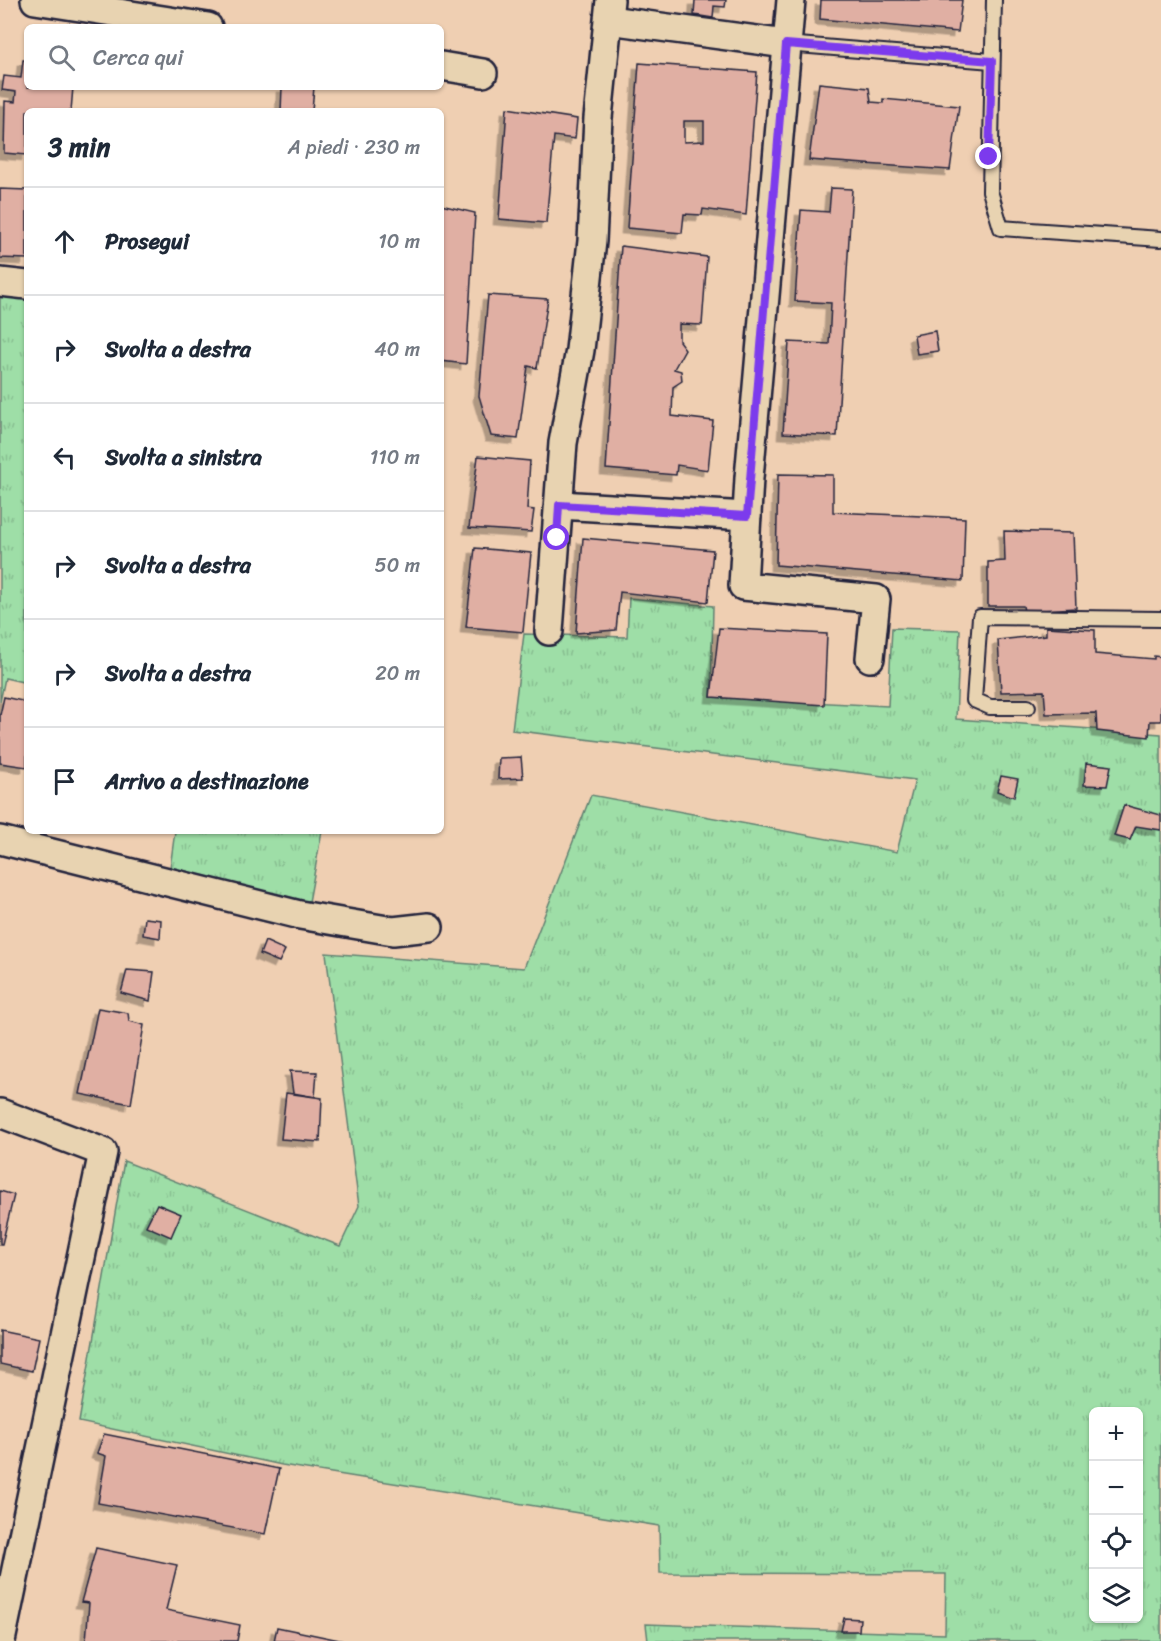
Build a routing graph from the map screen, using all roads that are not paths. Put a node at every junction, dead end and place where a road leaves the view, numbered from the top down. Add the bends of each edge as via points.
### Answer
1 (35, 0) edge
2 (791, 0) edge
3 (994, 0) edge
4 (610, 10) edge
5 (189, 24) edge
6 (786, 44) junction
7 (992, 61) junction
8 (444, 66) edge
9 (483, 72) dead end
10 (1161, 239) edge
11 (0, 282) edge
12 (24, 285) edge
13 (559, 505) junction
14 (747, 516) junction
15 (1161, 618) edge
16 (549, 631) dead end
17 (870, 658) dead end
18 (1028, 707) dead end
19 (0, 840) edge
20 (429, 927) dead end
21 (0, 1113) edge
22 (1, 1641) edge

1 - 5 street
2 - 6 street
3 - 7 lane
4 - 6 street
4 - 13 street via 598,118 592,241 580,350 563,443
6 - 7 lane
6 - 14 street
7 - 10 lane via 990,191 1001,228
8 - 9 street
11 - 12 street
13 - 14 street
13 - 16 street
14 - 17 street via 743,586 876,599
15 - 18 lane via 980,617 974,700 990,707
19 - 20 street via 300,915 393,931
21 - 22 street via 102,1152

